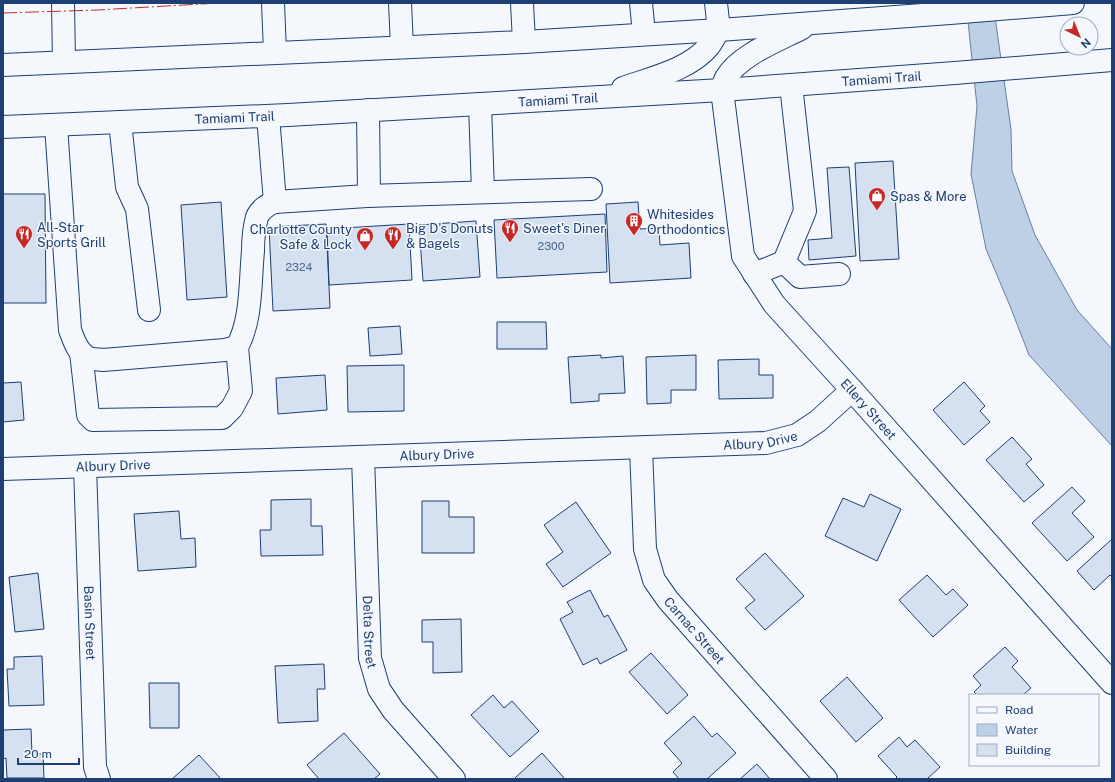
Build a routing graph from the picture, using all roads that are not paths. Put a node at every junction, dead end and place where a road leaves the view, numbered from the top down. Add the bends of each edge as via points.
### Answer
1 (63, 3) edge
2 (273, 3) edge
3 (400, 3) edge
4 (522, 3) edge
5 (641, 3) edge
6 (716, 3) edge
7 (1073, 3) edge
8 (810, 23) junction
9 (719, 30) junction
10 (644, 34) junction
11 (524, 42) junction
12 (402, 47) junction
13 (275, 52) junction
14 (1112, 60) edge
15 (64, 62) junction
16 (3, 65) edge
17 (791, 85) junction
18 (722, 90) junction
19 (599, 97) junction
20 (480, 104) junction
21 (368, 110) junction
22 (268, 116) junction
23 (120, 122) junction
24 (56, 125) junction
25 (3, 127) edge
26 (591, 189) dead end
27 (483, 192) junction
28 (369, 196) junction
29 (275, 202) junction
30 (784, 262) junction
31 (754, 274) junction
32 (839, 274) dead end
33 (149, 310) dead end
34 (237, 347) junction
35 (81, 352) junction
36 (852, 390) junction
37 (641, 448) junction
38 (363, 457) junction
39 (85, 466) junction
40 (3, 469) edge
41 (1112, 682) edge
42 (98, 779) edge
43 (454, 779) edge
44 (826, 779) edge

1 - 15 street
2 - 13 street
3 - 12 street
4 - 11 street
5 - 10 street
6 - 9 street
7 - 8 street
8 - 9 street
8 - 18 street via 748,55 725,79
9 - 10 street
9 - 19 street via 709,46 696,58 675,69
10 - 11 street
11 - 12 street
12 - 13 street
13 - 15 street
14 - 17 street, Tamiami Trail
15 - 16 street
17 - 18 street, Tamiami Trail
17 - 30 street via 805,211
18 - 19 street, Tamiami Trail
18 - 31 street, Ellery Street via 742,256
19 - 20 street, Tamiami Trail
20 - 21 street, Tamiami Trail
20 - 27 street
21 - 22 street, Tamiami Trail
21 - 28 street
22 - 23 street, Tamiami Trail
22 - 29 street
23 - 24 street, Tamiami Trail
23 - 33 street via 127,187 137,209
24 - 25 street, Tamiami Trail
24 - 35 street via 70,330
26 - 27 street
27 - 28 street
28 - 29 street
29 - 34 street via 269,204 258,216 254,232 248,312 242,339
30 - 31 street
30 - 32 street via 800,277
31 - 36 street, Ellery Street via 774,304
34 - 35 street via 104,360 88,358
34 - 35 street via 241,391 232,408 222,418 93,420 88,415
36 - 37 street, Albury Drive via 818,421 797,434 772,442
36 - 41 street, Ellery Street
37 - 38 street, Albury Drive
37 - 44 street, Carnac Street via 644,549 654,580 668,600
38 - 39 street, Albury Drive
38 - 43 street, Delta Street via 370,658 379,689 393,710
39 - 40 street, Albury Drive
39 - 42 street, Basin Street via 95,767

